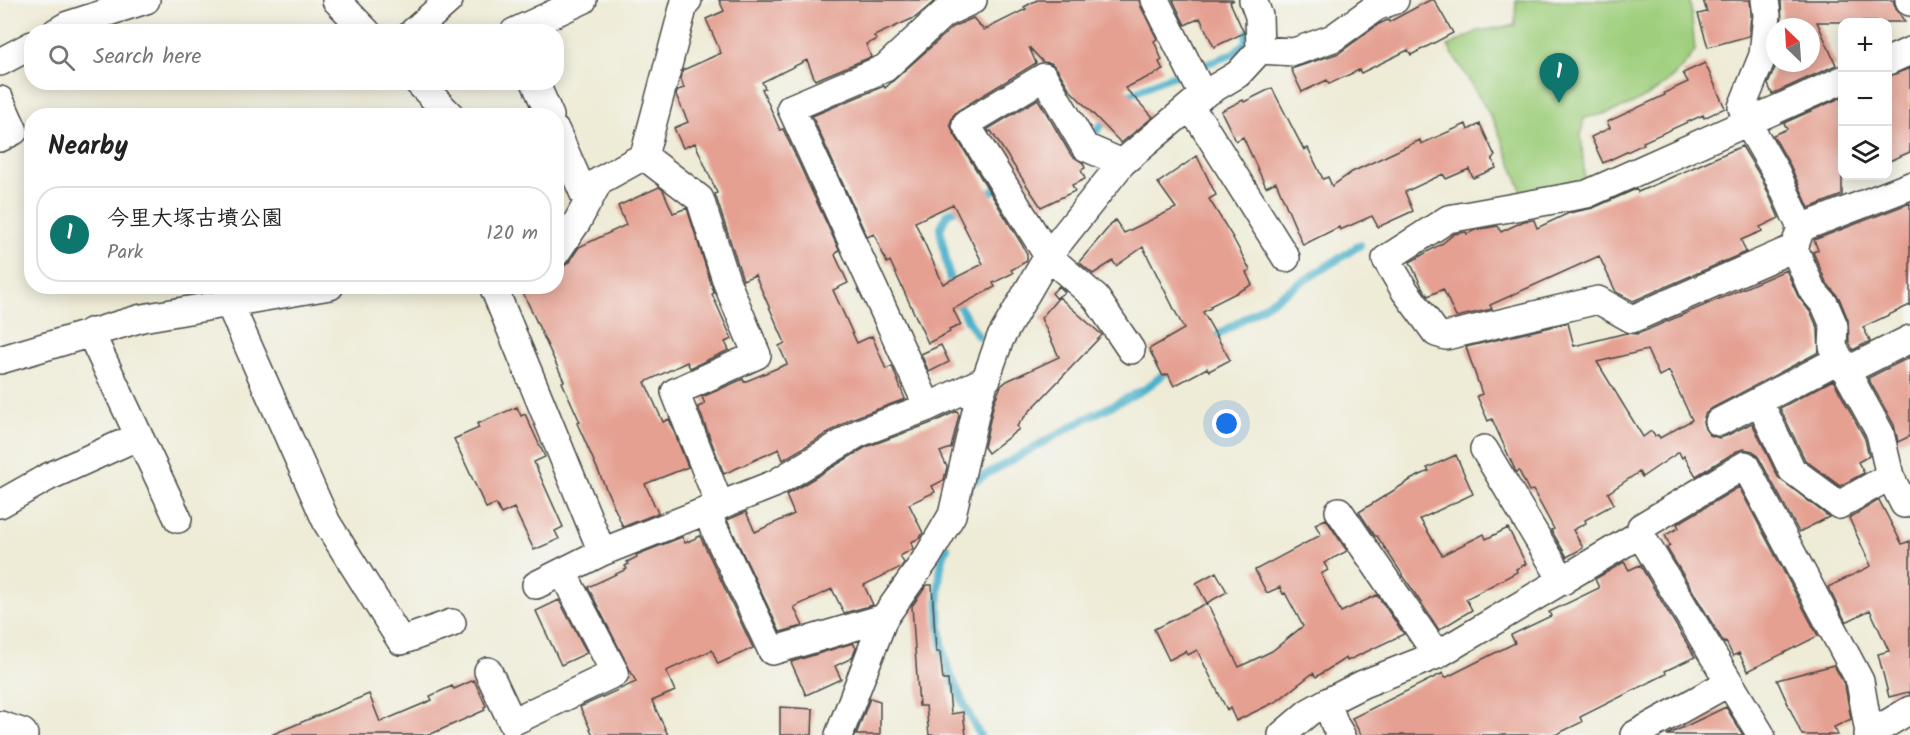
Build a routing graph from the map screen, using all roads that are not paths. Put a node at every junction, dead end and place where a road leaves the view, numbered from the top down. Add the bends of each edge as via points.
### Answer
1 (146, 0) edge
2 (336, 0) edge
3 (449, 0) edge
4 (584, 0) edge
5 (684, 0) edge
6 (973, 0) edge
7 (1155, 0) edge
8 (1253, 0) edge
9 (1395, 0) edge
10 (1766, 0) edge
11 (71, 24) edge
12 (360, 24) edge
13 (422, 24) edge
14 (532, 24) edge
15 (24, 49) edge
16 (1260, 50) junction
17 (1910, 51) edge
18 (1892, 59) edge
19 (0, 62) edge
20 (1838, 82) edge
21 (426, 90) edge
22 (538, 90) edge
23 (0, 100) edge
24 (1195, 101) junction
25 (444, 108) edge
26 (546, 108) edge
27 (1747, 122) junction
28 (0, 138) edge
29 (564, 149) edge
30 (644, 156) junction
31 (1122, 163) junction
32 (1910, 186) edge
33 (587, 201) junction
34 (1797, 238) junction
35 (564, 242) edge
36 (1048, 256) junction
37 (1286, 258) dead end
38 (281, 294) edge
39 (496, 294) edge
40 (229, 303) junction
41 (90, 332) junction
42 (1910, 339) edge
43 (1131, 350) dead end
44 (0, 360) edge
45 (1843, 365) junction
46 (987, 379) junction
47 (1759, 401) junction
48 (928, 407) junction
49 (1719, 422) dead end
50 (139, 436) junction
51 (1484, 449) dead end
52 (1890, 476) junction
53 (1910, 501) edge
54 (0, 504) edge
55 (713, 508) junction
56 (1339, 511) dead end
57 (178, 519) dead end
58 (1640, 534) junction
59 (602, 552) junction
60 (563, 573) junction
61 (1563, 581) junction
62 (536, 585) dead end
63 (884, 618) junction
64 (452, 623) dead end
65 (1437, 656) junction
66 (488, 671) dead end
67 (1728, 682) junction
68 (1327, 702) junction
69 (1910, 710) edge
70 (0, 728) edge
71 (1869, 734) edge
72 (21, 735) edge
73 (839, 735) edge
74 (1282, 735) edge
75 (1341, 735) edge
76 (1634, 735) edge
77 (1761, 735) edge

1 - 11 street
2 - 12 street
3 - 13 street
4 - 14 street
5 - 30 street
6 - 48 street via 943,14 885,68 791,108
7 - 24 street
8 - 16 street via 1259,16
9 - 16 street via 1376,7 1333,38 1294,52
10 - 27 street via 1763,55 1742,107
15 - 19 street
16 - 24 street via 1238,74
17 - 18 street
20 - 27 street
21 - 25 street
22 - 26 street
23 - 28 street via 14,130
24 - 31 street
24 - 37 street via 1200,122
27 - 34 street via 1776,172
27 - 34 street via 1587,194 1448,219 1386,259 1437,333 1446,336 1598,300 1632,318
29 - 33 street
30 - 33 street via 599,181
30 - 55 street via 700,199 727,283 757,355 675,392
31 - 36 street
31 - 36 street via 1085,147 1044,76 966,124
32 - 34 street
33 - 35 street
34 - 45 street via 1812,290 1825,305 1834,326 1833,347
36 - 43 street via 1096,298
36 - 46 street via 1000,339
38 - 40 street
39 - 59 street
40 - 41 street via 142,318
40 - 64 street via 327,523 401,641
41 - 44 street
41 - 50 street
42 - 45 street
45 - 47 street
45 - 52 street via 1880,433
46 - 48 street
46 - 63 street via 979,398 952,515
47 - 49 street
47 - 52 street via 1791,470 1839,505
48 - 55 street via 859,434 774,484
50 - 54 street via 48,477
50 - 57 street
51 - 61 street
52 - 53 street via 1904,504
55 - 59 street
55 - 63 street via 772,651
56 - 65 street
58 - 61 street
58 - 67 street
58 - 71 street via 1641,527 1745,465 1860,681
59 - 60 street
60 - 62 street
60 - 66 street via 615,673 512,722
61 - 65 street
63 - 73 street
65 - 68 street
67 - 76 street
67 - 77 street
68 - 74 street
68 - 75 street
69 - 71 street
70 - 72 main road

